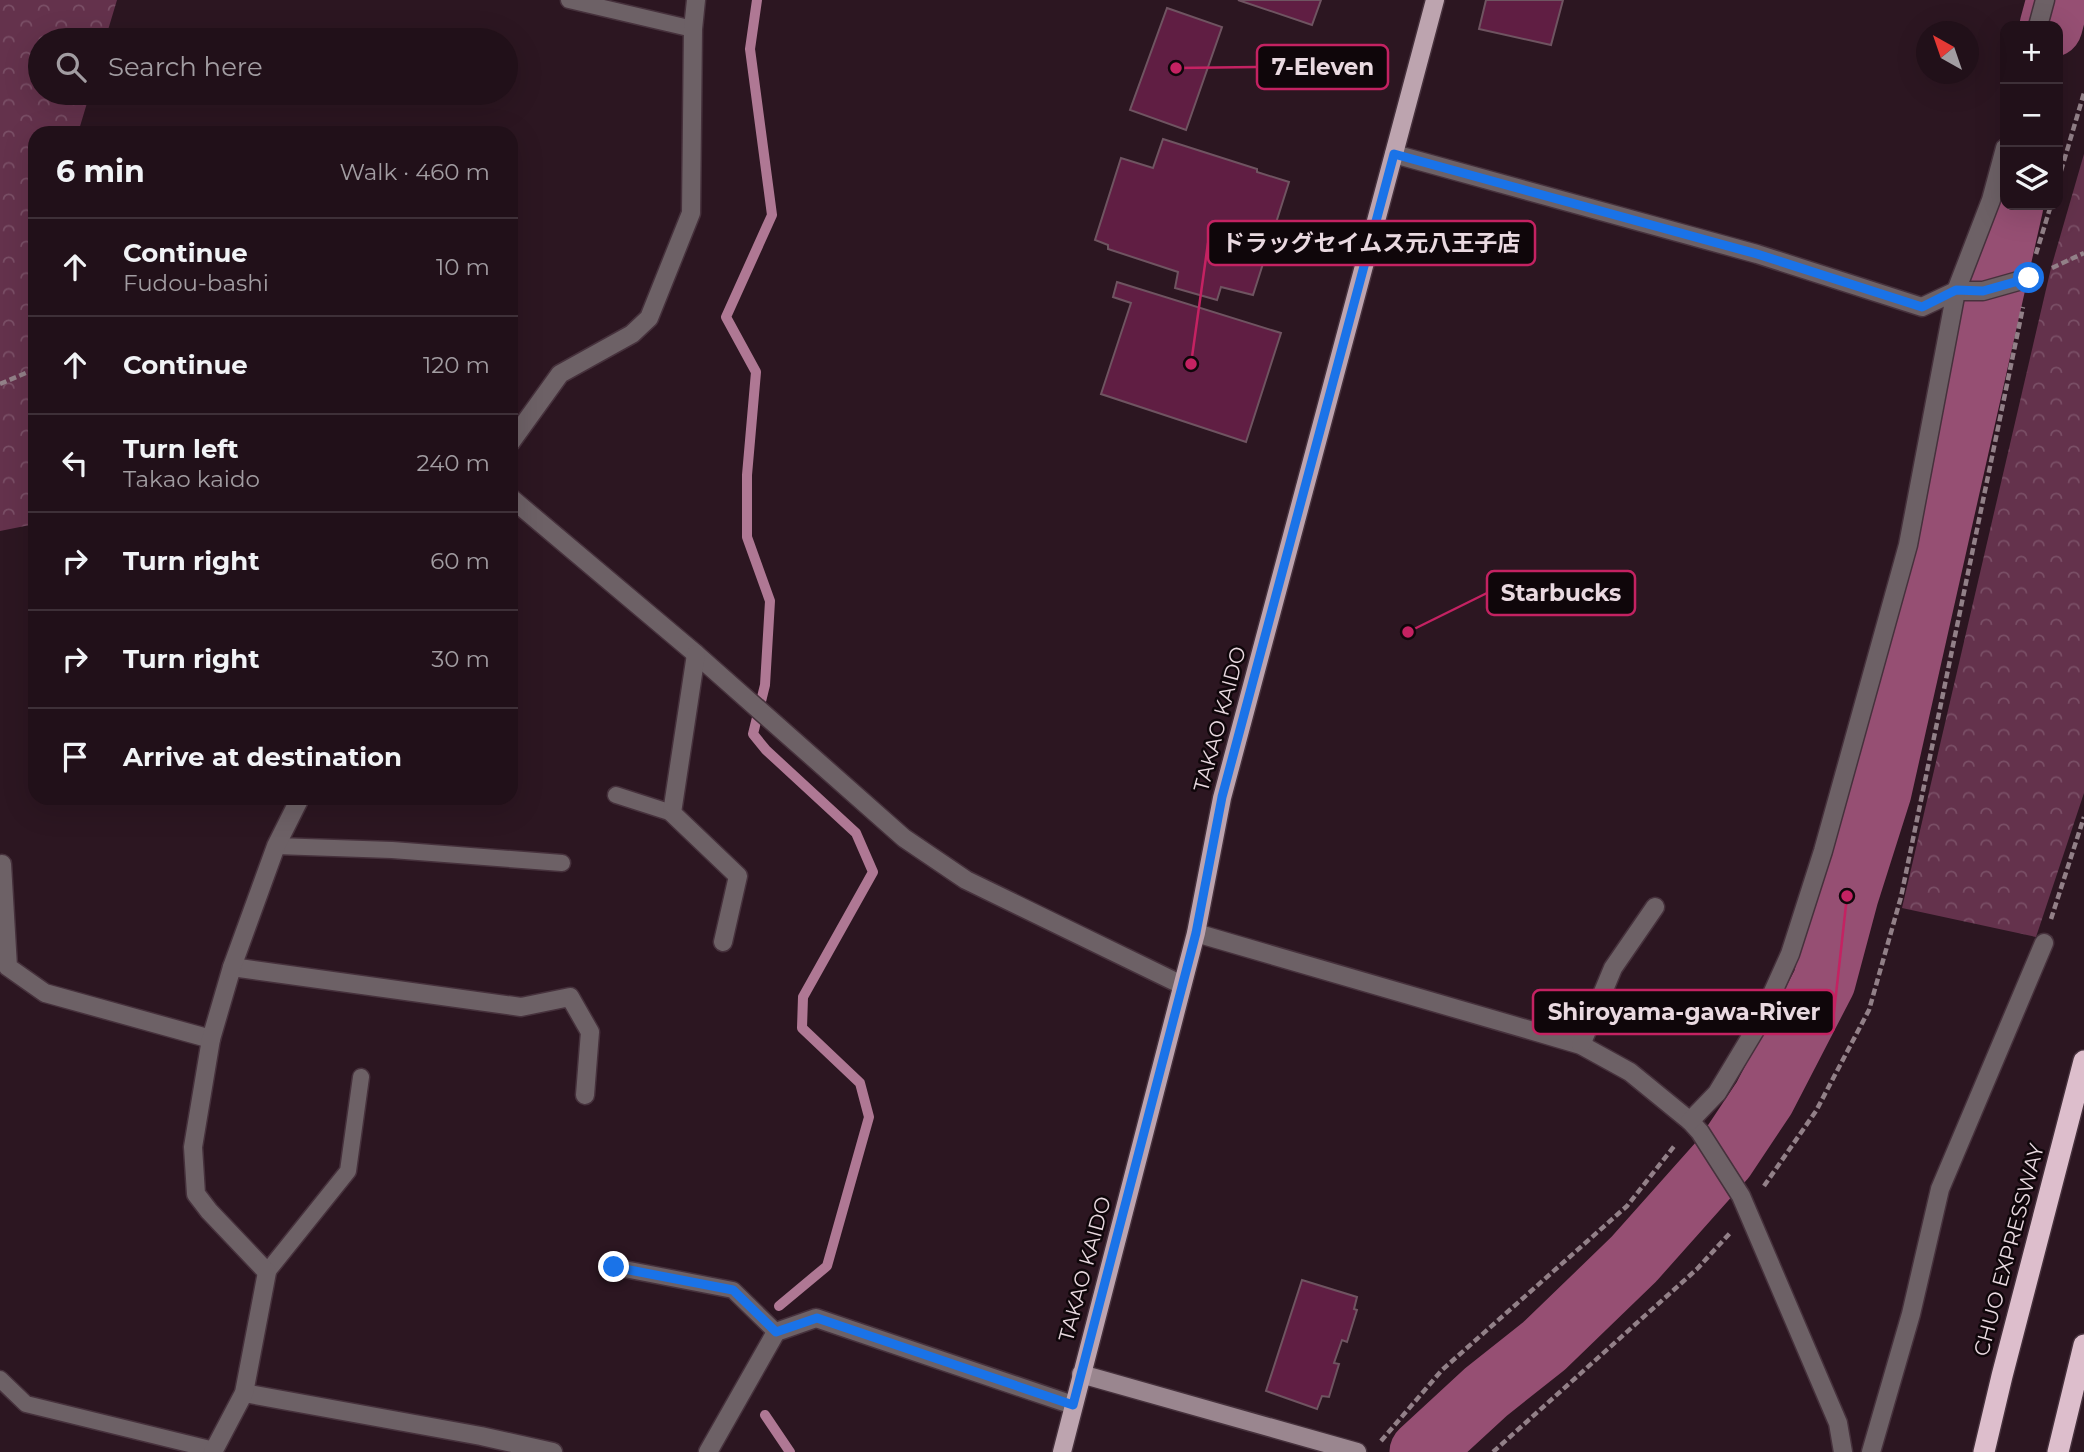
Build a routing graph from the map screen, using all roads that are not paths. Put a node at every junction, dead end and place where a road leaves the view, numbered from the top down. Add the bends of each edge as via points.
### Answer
1 (569, 0) edge
2 (696, 0) edge
3 (1435, 0) edge
4 (2045, 0) edge
5 (2039, 21) edge
6 (693, 29) junction
7 (1394, 154) junction
8 (2000, 167) edge
9 (2024, 279) road end
10 (1956, 290) junction
11 (518, 432) edge
12 (518, 504) edge
13 (696, 654) junction
14 (616, 795) dead end
15 (296, 805) edge
16 (672, 813) junction
17 (276, 846) junction
18 (562, 863) dead end
19 (2, 864) dead end
20 (1655, 907) dead end
21 (1196, 933) junction
22 (723, 942) dead end
23 (2044, 943) road end
24 (232, 967) junction
25 (1182, 985) junction
26 (211, 1039) junction
27 (1581, 1045) junction
28 (2084, 1061) edge
29 (361, 1077) dead end
30 (586, 1095) dead end
31 (1695, 1127) junction
32 (614, 1267) dead end
33 (267, 1272) junction
34 (776, 1332) junction
35 (2084, 1345) edge
36 (1081, 1374) junction
37 (0, 1379) edge
38 (244, 1394) junction
39 (1073, 1405) junction
40 (214, 1451) edge
41 (553, 1452) edge
42 (708, 1452) edge
43 (1062, 1452) edge
44 (1357, 1452) edge
45 (1843, 1452) edge
46 (1871, 1452) edge
47 (1984, 1452) edge
48 (2058, 1452) edge

1 - 6 lane
2 - 6 street
3 - 7 main road, TAKAO KAIDO
4 - 5 street
6 - 11 street via 691,213 649,318 632,334 560,374
7 - 10 street via 1757,254 1922,307
7 - 21 main road, TAKAO KAIDO via 1222,797
8 - 10 street
9 - 10 street via 1983,291
10 - 31 street via 1908,545 1795,941 1758,1025
12 - 13 street
13 - 16 street
13 - 25 street via 904,838 966,880
14 - 16 lane
15 - 17 street
16 - 22 street via 738,876
17 - 18 lane
17 - 24 street
19 - 26 street via 8,967 45,993
20 - 27 street via 1613,968
21 - 25 main road, TAKAO KAIDO
21 - 27 street
23 - 46 street via 1940,1189 1911,1314
24 - 26 street
24 - 30 street via 521,1007 570,997 590,1032
25 - 36 main road, TAKAO KAIDO
26 - 33 street via 193,1147 197,1194
27 - 31 street via 1630,1072
28 - 47 highway, CHUO EXPRESSWAY
29 - 33 lane via 348,1171
31 - 45 street via 1741,1196 1838,1423
32 - 34 lane via 733,1290
33 - 38 street
34 - 39 street via 817,1318
34 - 42 street
35 - 48 highway
36 - 39 main road, TAKAO KAIDO
36 - 44 street
37 - 40 lane via 26,1404
38 - 40 street
38 - 41 street
39 - 43 main road, TAKAO KAIDO

